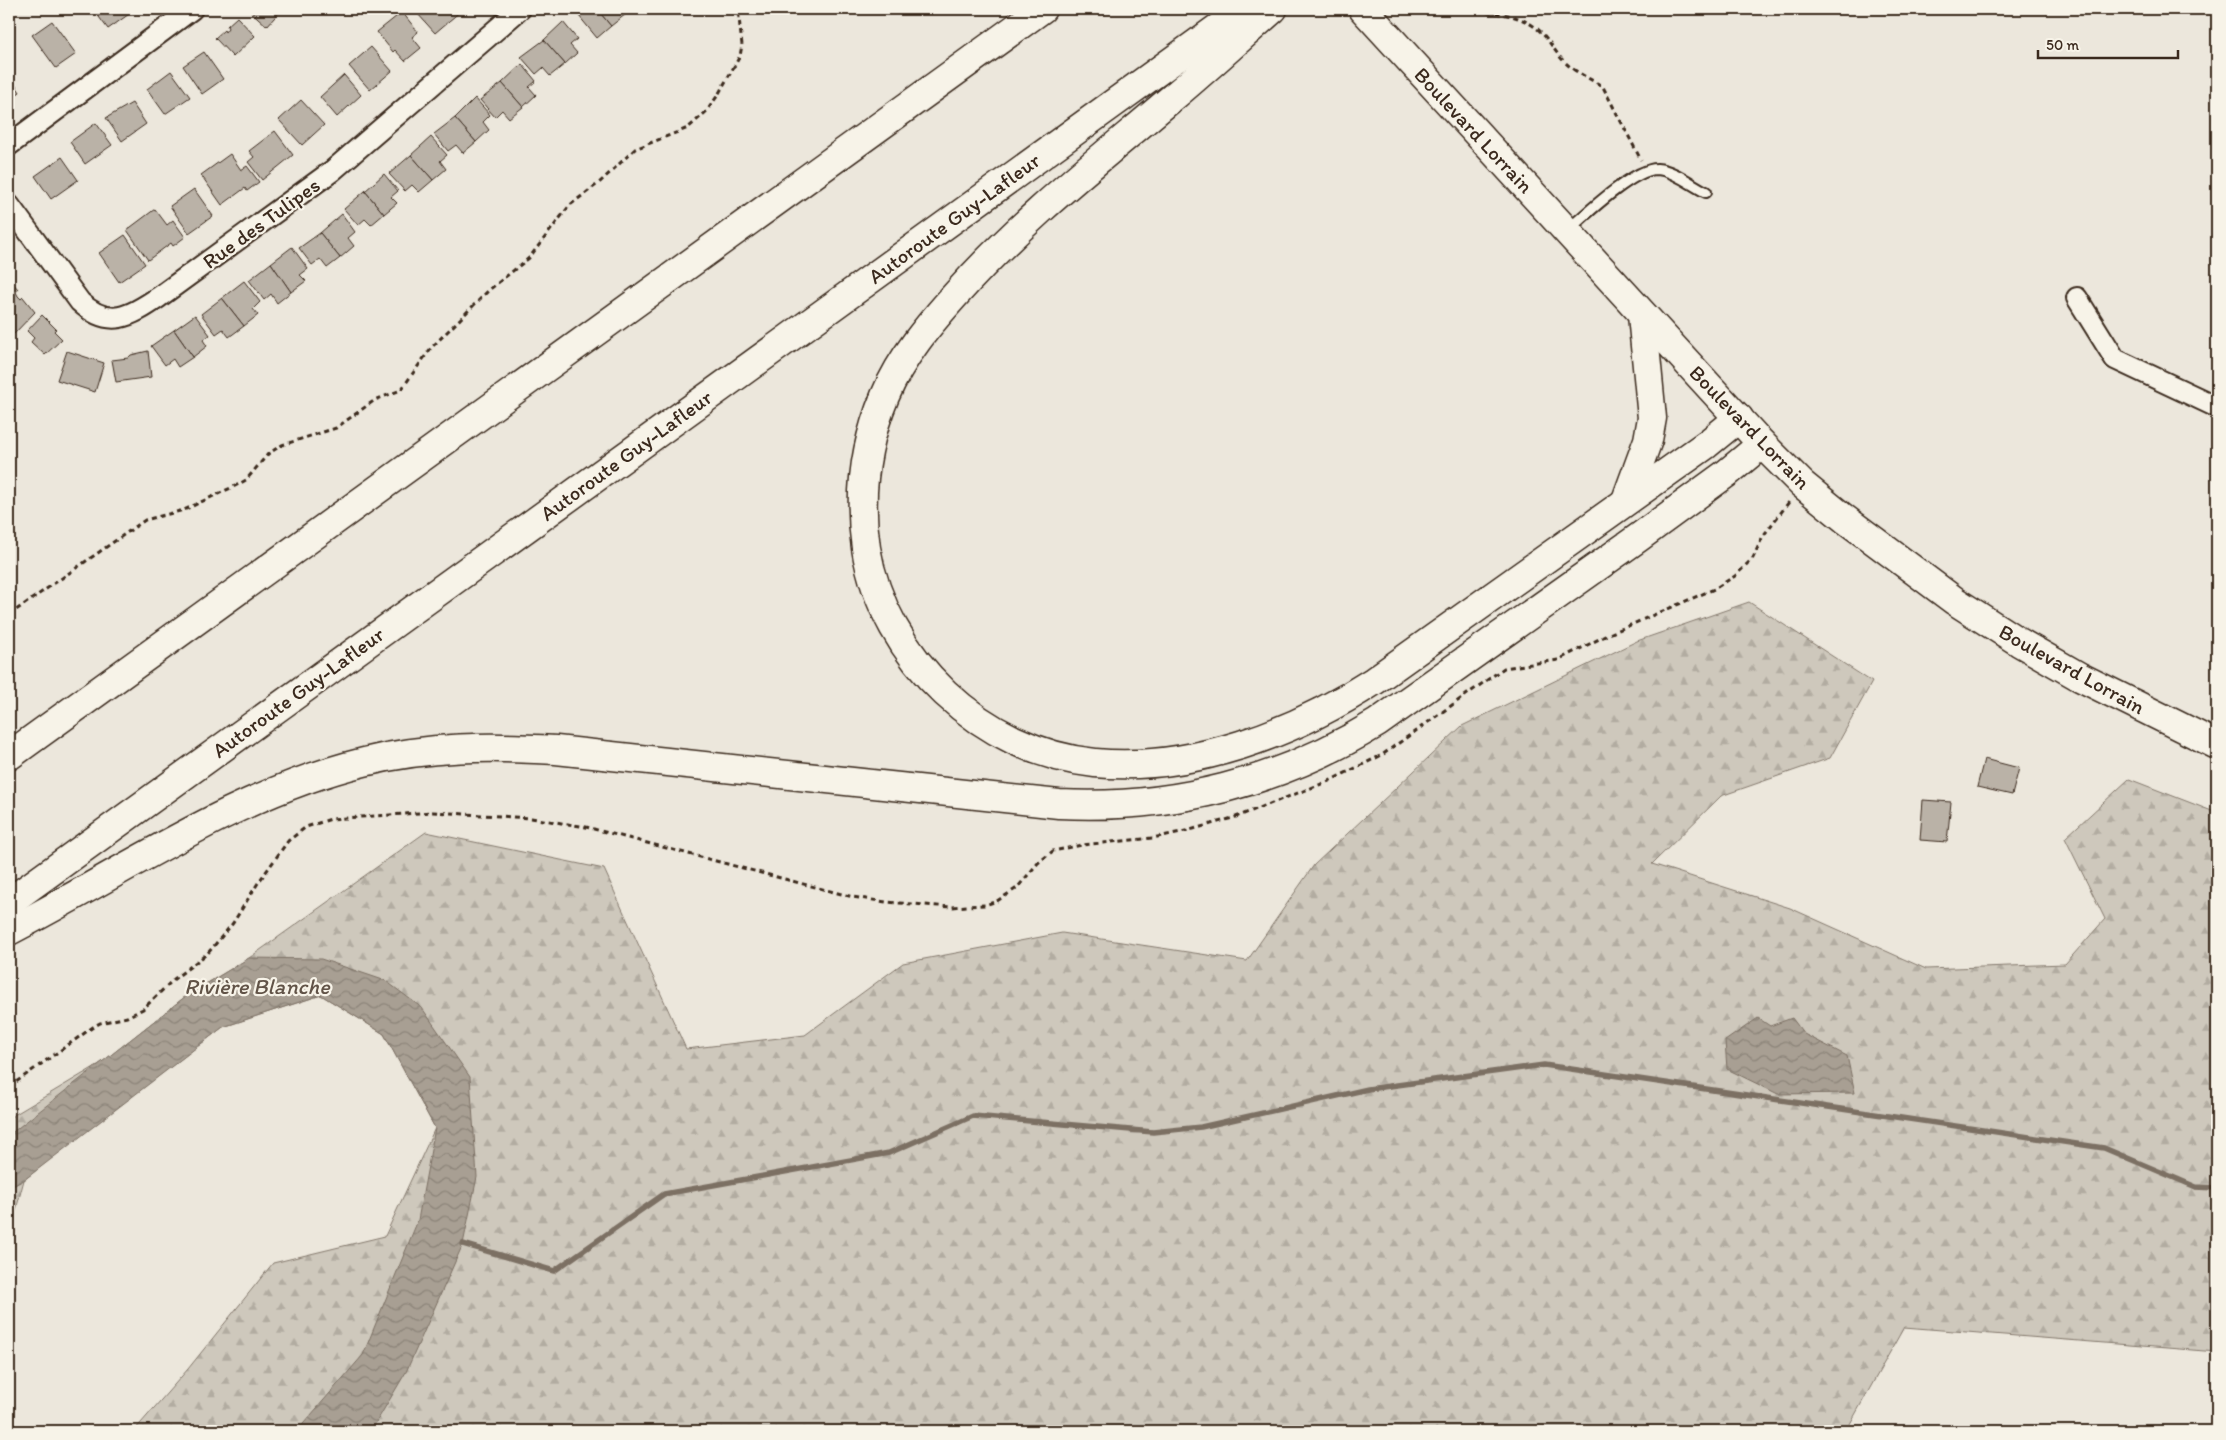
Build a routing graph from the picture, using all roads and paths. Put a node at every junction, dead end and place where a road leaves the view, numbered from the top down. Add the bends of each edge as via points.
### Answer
1 (192, 9) edge
2 (520, 9) edge
3 (738, 9) edge
4 (1042, 9) edge
5 (1244, 9) edge
6 (1273, 9) edge
7 (1469, 9) edge
8 (1367, 13) edge
9 (9, 145) edge
10 (1647, 171) junction
11 (1706, 192) dead end
12 (9, 205) edge
13 (1567, 231) junction
14 (2077, 298) dead end
15 (1642, 315) junction
16 (2217, 407) edge
17 (1739, 418) junction
18 (1762, 444) junction
19 (1804, 485) junction
20 (1626, 500) junction
21 (9, 616) edge
22 (2217, 746) edge
23 (9, 756) edge
24 (9, 902) edge
25 (9, 932) edge
26 (9, 1087) edge

1 - 9 street
2 - 12 street, Rue des Tulipes via 332,171 141,310 129,315 115,319 101,317 80,302
3 - 21 path via 740,56 706,112 688,128 636,149 570,205 529,258 488,290 431,348 401,390 375,400 336,428 282,445 268,454 246,480 237,485 184,510 144,520
4 - 23 main road
5 - 24 main road, Autoroute Guy-Lafleur
6 - 20 main road via 1006,241 938,314 895,376 869,445 863,510 866,546 875,583 906,647 954,702 982,722 1028,747 1062,758 1097,763 1135,764 1192,756 1276,732 1363,688
7 - 10 path via 1502,13 1538,28 1574,70 1603,87
8 - 13 main road, Boulevard Lorrain
10 - 11 lane via 1665,171
10 - 13 lane via 1611,193
13 - 15 main road, Boulevard Lorrain
14 - 16 street via 2115,359
15 - 17 main road, Boulevard Lorrain
15 - 20 main road via 1652,418 1648,440
17 - 18 main road, Boulevard Lorrain
17 - 20 main road
18 - 19 main road, Boulevard Lorrain
18 - 25 main road via 1727,473 1377,723 1312,758 1232,787 1161,801 1060,804 556,750 436,749 363,762 263,797 202,826
19 - 22 main road, Boulevard Lorrain via 1908,568 2019,642
19 - 26 path via 1773,522 1753,558 1714,589 1558,660 1504,668 1388,751 1329,781 1236,817 1190,830 1053,852 1038,863 1012,892 997,902 985,905 917,905 853,897 586,827 531,818 433,812 349,817 306,826 288,841 233,923 208,953 143,1009 93,1027

